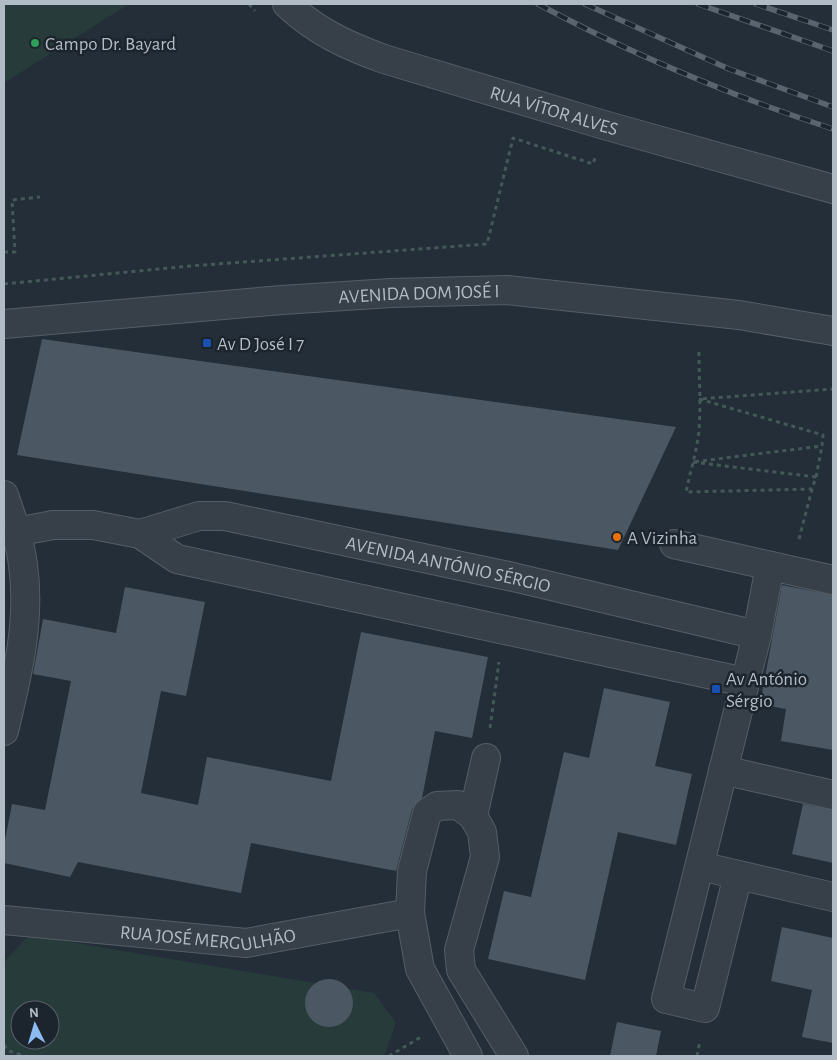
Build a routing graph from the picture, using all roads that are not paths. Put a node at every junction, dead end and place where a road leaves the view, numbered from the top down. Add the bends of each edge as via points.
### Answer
1 (287, 4) edge
2 (833, 189) edge
3 (4, 324) edge
4 (833, 331) edge
5 (4, 495) edge
6 (16, 532) junction
7 (140, 534) junction
8 (674, 544) dead end
9 (770, 566) junction
10 (833, 580) edge
11 (757, 635) junction
12 (745, 682) junction
13 (9, 689) edge
14 (4, 731) edge
15 (486, 758) road end
16 (723, 770) junction
17 (833, 795) edge
18 (473, 816) junction
19 (700, 866) junction
20 (738, 875) junction
21 (833, 897) edge
22 (410, 913) junction
23 (4, 920) edge
24 (468, 1056) edge
25 (514, 1056) edge

1 - 2 street, RUA VÍTOR ALVES via 321,31 351,47 604,126
3 - 4 street, AVENIDA DOM JOSÉ I via 391,293 507,290 739,315
5 - 6 street
6 - 7 street, AVENIDA ANTÓNIO SÉRGIO via 53,525 93,525
6 - 13 street via 26,600 23,645
7 - 11 street, AVENIDA ANTÓNIO SÉRGIO via 199,516 225,516 513,577
7 - 12 street, AVENIDA ANTÓNIO SÉRGIO via 177,558
8 - 9 street
9 - 10 street
9 - 11 street
11 - 12 street
12 - 16 street
13 - 14 street
15 - 18 street
16 - 17 street
16 - 19 street
18 - 22 street via 458,805 437,806 428,813 412,871
18 - 25 street via 482,832 485,857 459,950 461,970
19 - 20 street
19 - 20 street via 666,999 695,1006 705,1008
20 - 21 street
22 - 23 street, RUA JOSÉ MERGULHÃO via 246,943
22 - 24 street via 420,969

